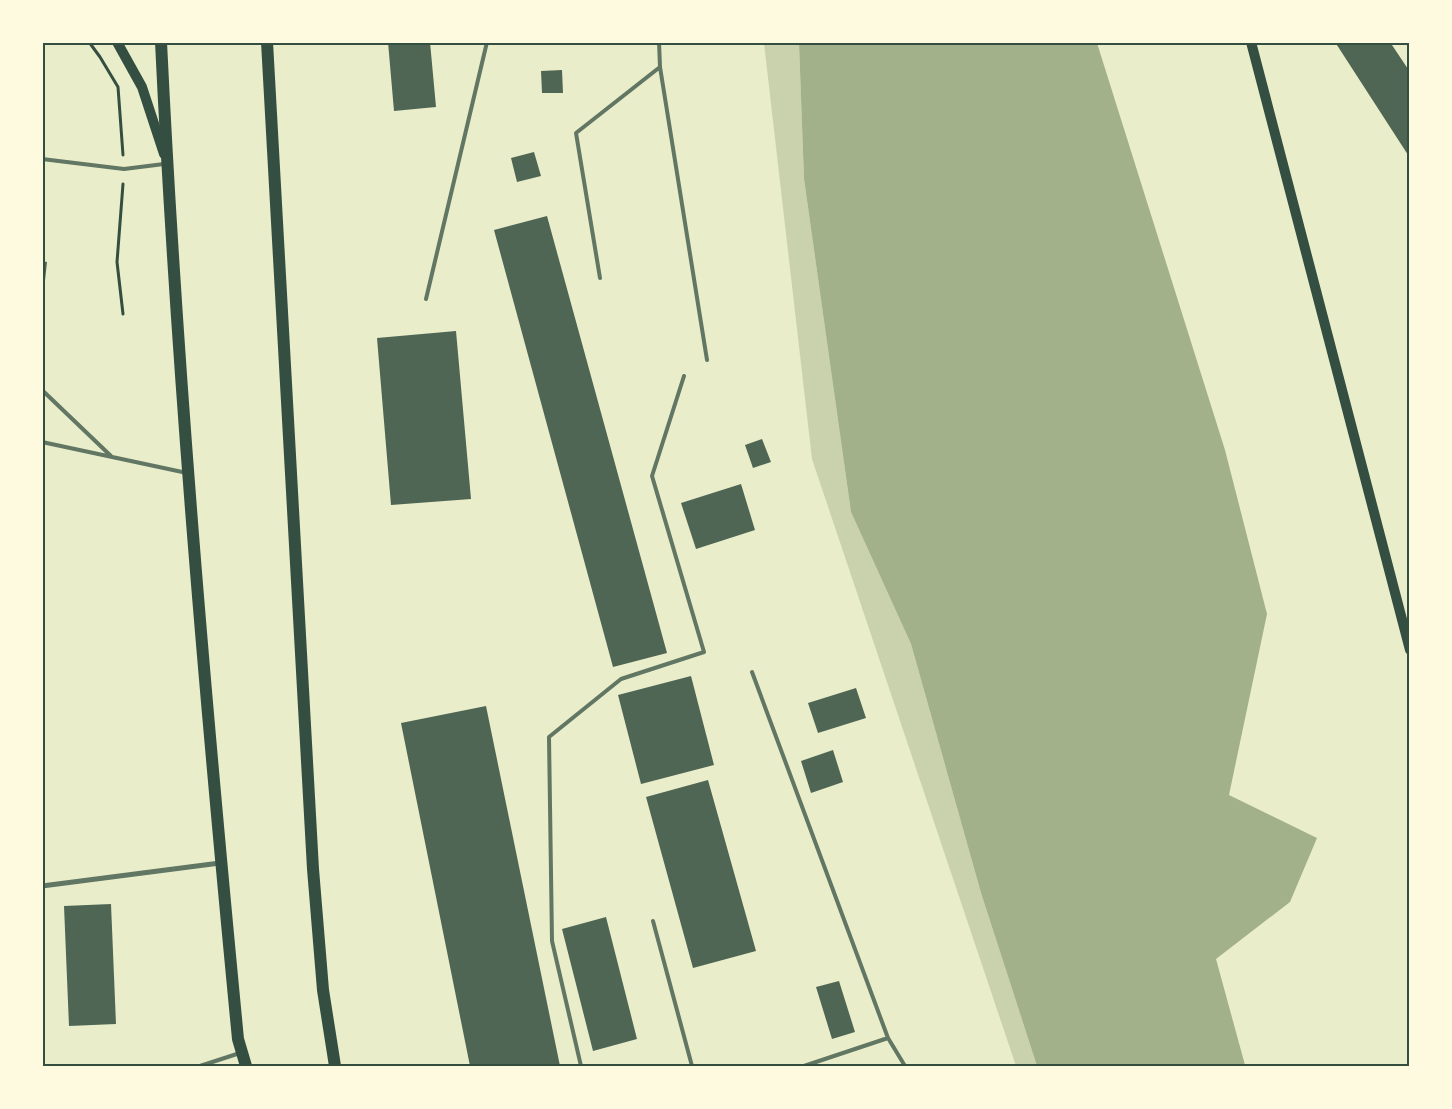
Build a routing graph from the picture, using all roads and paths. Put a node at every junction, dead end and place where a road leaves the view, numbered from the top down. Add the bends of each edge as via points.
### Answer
1 (117, 42) edge
2 (161, 42) edge
3 (267, 42) edge
4 (487, 42) edge
5 (659, 42) edge
6 (1251, 42) edge
7 (660, 67) junction
8 (42, 159) edge
9 (167, 164) junction
10 (600, 278) dead end
11 (426, 299) dead end
12 (707, 360) dead end
13 (684, 376) dead end
14 (42, 390) edge
15 (42, 442) edge
16 (112, 457) junction
17 (188, 473) junction
18 (1410, 650) edge
19 (752, 672) dead end
20 (221, 863) junction
21 (42, 886) edge
22 (653, 921) dead end
23 (888, 1038) junction
24 (242, 1053) junction
25 (200, 1066) edge
26 (246, 1066) edge
27 (335, 1066) edge
28 (580, 1066) edge
29 (692, 1066) edge
30 (804, 1066) edge
31 (904, 1066) edge

1 - 9 main road via 142,88
2 - 9 main road
3 - 27 main road via 313,869 323,990
4 - 11 lane
5 - 7 lane
6 - 18 main road
7 - 10 lane via 576,133
7 - 12 lane
8 - 9 lane via 124,169
9 - 17 main road
13 - 28 lane via 652,476 704,652 621,679 549,737 552,941
14 - 16 lane
15 - 16 lane
16 - 17 lane
17 - 20 main road
19 - 23 lane
20 - 21 street
20 - 24 main road
22 - 29 lane
23 - 30 lane
23 - 31 lane
24 - 25 lane
24 - 26 main road

